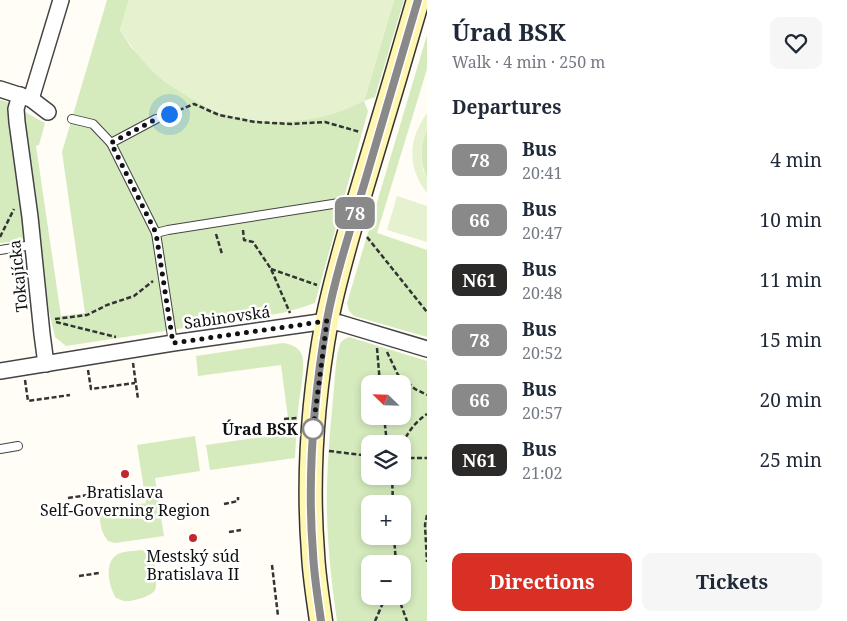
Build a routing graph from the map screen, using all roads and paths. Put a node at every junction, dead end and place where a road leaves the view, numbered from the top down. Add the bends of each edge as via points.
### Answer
1 (61, 0) edge
2 (418, 0) edge
3 (0, 89) edge
4 (26, 97) junction
5 (48, 112) dead end
6 (72, 119) dead end
7 (156, 119) joint
8 (366, 134) dead end
9 (111, 143) junction
10 (26, 185) junction
11 (356, 209) junction
12 (242, 218) junction
13 (213, 223) junction
14 (156, 233) junction
15 (365, 233) dead end
16 (0, 237) edge
17 (32, 245) junction
18 (0, 250) edge
19 (222, 254) dead end
20 (271, 269) junction
21 (162, 273) junction
22 (322, 287) dead end
23 (427, 312) edge
24 (291, 314) dead end
25 (49, 320) dead end
26 (327, 321) junction
27 (54, 322) dead end
28 (119, 338) dead end
29 (379, 342) junction
30 (173, 343) junction
31 (427, 349) edge
32 (133, 362) dead end
33 (46, 364) junction
34 (88, 369) dead end
35 (0, 371) edge
36 (380, 375) edge
37 (25, 379) dead end
38 (136, 383) junction
39 (70, 394) dead end
40 (427, 395) edge
41 (138, 399) dead end
42 (427, 414) edge
43 (301, 418) dead end
44 (284, 419) dead end
45 (407, 435) edge
46 (18, 446) dead end
47 (0, 449) edge
48 (324, 450) dead end
49 (361, 455) edge
50 (411, 458) edge
51 (427, 458) edge
52 (88, 496) dead end
53 (238, 497) dead end
54 (68, 498) dead end
55 (224, 504) dead end
56 (427, 515) edge
57 (241, 530) dead end
58 (229, 532) dead end
59 (427, 562) edge
60 (272, 565) dead end
61 (99, 574) dead end
62 (79, 576) dead end
63 (382, 605) edge
64 (402, 605) edge
65 (278, 616) dead end
66 (321, 621) edge
67 (375, 621) edge
68 (407, 621) edge

1 - 4 street, Tokajícka
2 - 11 street
3 - 4 street
4 - 5 street
4 - 10 street, Tokajícka via 16,109
6 - 9 lane via 93,124
7 - 8 path via 194,104 219,115 256,122 325,122
7 - 9 lane
9 - 14 lane
10 - 16 path
10 - 17 street, Tokajícka
11 - 12 lane via 339,203
11 - 26 street
12 - 13 lane
12 - 20 path via 244,240 253,242
13 - 14 lane
13 - 19 path
14 - 21 lane
15 - 23 path
17 - 18 lane
17 - 33 street, Tokajícka
20 - 22 path
20 - 24 path
21 - 25 path via 134,296 87,315
21 - 30 lane
26 - 29 street, Sabinovská via 340,322
26 - 30 street, Sabinovská
26 - 66 street via 313,429 311,508
27 - 28 path
29 - 31 street, Sabinovská
29 - 36 path
29 - 40 path via 398,375
30 - 33 street, Sabinovská
32 - 38 path
33 - 35 street, Sabinovská
34 - 38 path via 91,388
37 - 39 path via 28,401
38 - 41 path
42 - 45 path
43 - 44 path
46 - 47 lane
48 - 49 path
50 - 51 path
52 - 54 path
53 - 55 path via 238,501
56 - 59 path
57 - 58 path
60 - 65 path
61 - 62 path
63 - 67 path
64 - 68 path

